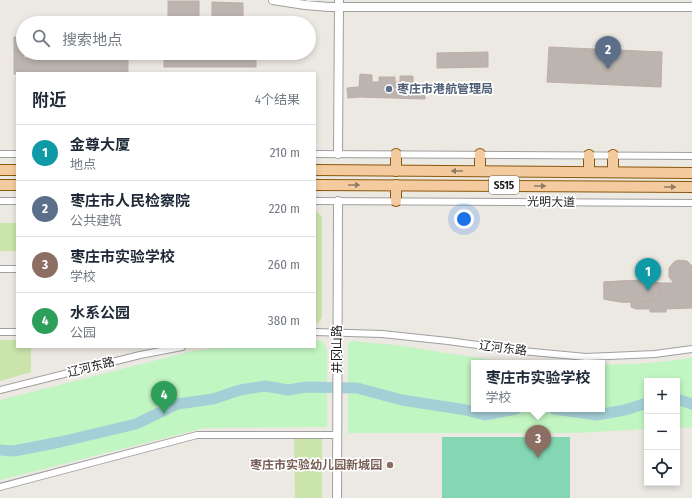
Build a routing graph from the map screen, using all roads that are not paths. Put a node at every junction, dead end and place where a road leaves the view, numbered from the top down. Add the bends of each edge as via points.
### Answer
1 (274, 0) edge
2 (339, 3) edge
3 (692, 7) edge
4 (0, 154) edge
5 (16, 154) edge
6 (316, 154) edge
7 (338, 154) junction
8 (396, 154) junction
9 (480, 154) junction
10 (589, 155) junction
11 (613, 155) junction
12 (692, 156) edge
13 (0, 170) edge
14 (16, 170) edge
15 (316, 170) edge
16 (396, 171) junction
17 (480, 171) junction
18 (589, 172) junction
19 (613, 172) junction
20 (692, 173) edge
21 (316, 184) edge
22 (0, 185) edge
23 (16, 185) edge
24 (396, 185) junction
25 (692, 187) edge
26 (0, 201) edge
27 (16, 201) edge
28 (316, 201) edge
29 (338, 201) junction
30 (396, 201) junction
31 (692, 204) edge
32 (0, 269) edge
33 (16, 269) edge
34 (0, 332) edge
35 (16, 332) edge
36 (316, 332) edge
37 (337, 332) junction
38 (177, 348) edge
39 (692, 349) edge
40 (0, 390) edge
41 (337, 435) junction
42 (0, 487) edge
43 (337, 498) edge

1 - 2 street via 305,5
2 - 3 street
2 - 7 street
4 - 5 street
6 - 7 street
7 - 8 street
8 - 9 street
8 - 16 main road
9 - 10 street
9 - 17 main road
10 - 11 street
10 - 18 main road
11 - 12 street
11 - 19 main road
13 - 14 main road
15 - 16 main road, S515
17 -> 16 main road, S515
17 - 18 main road, S515
18 - 19 main road, S515
19 - 20 main road, S515
21 -> 24 main road, 光明大道 / S515
22 - 23 main road
24 -> 25 main road, 光明大道 / S515
24 - 30 main road
26 - 27 street
28 - 29 street, 光明大道 / S515
29 - 30 street, 光明大道 / S515
29 - 37 street, 井冈山路
30 - 31 street, 光明大道 / S515
32 - 33 street
34 - 35 street
36 - 37 street, 辽河东路
37 - 39 street, 辽河东路 via 382,334 586,357 655,354
37 - 41 street, 井冈山路
38 - 40 street, 辽河东路
41 - 42 street via 197,435
41 - 43 street, 井冈山路

